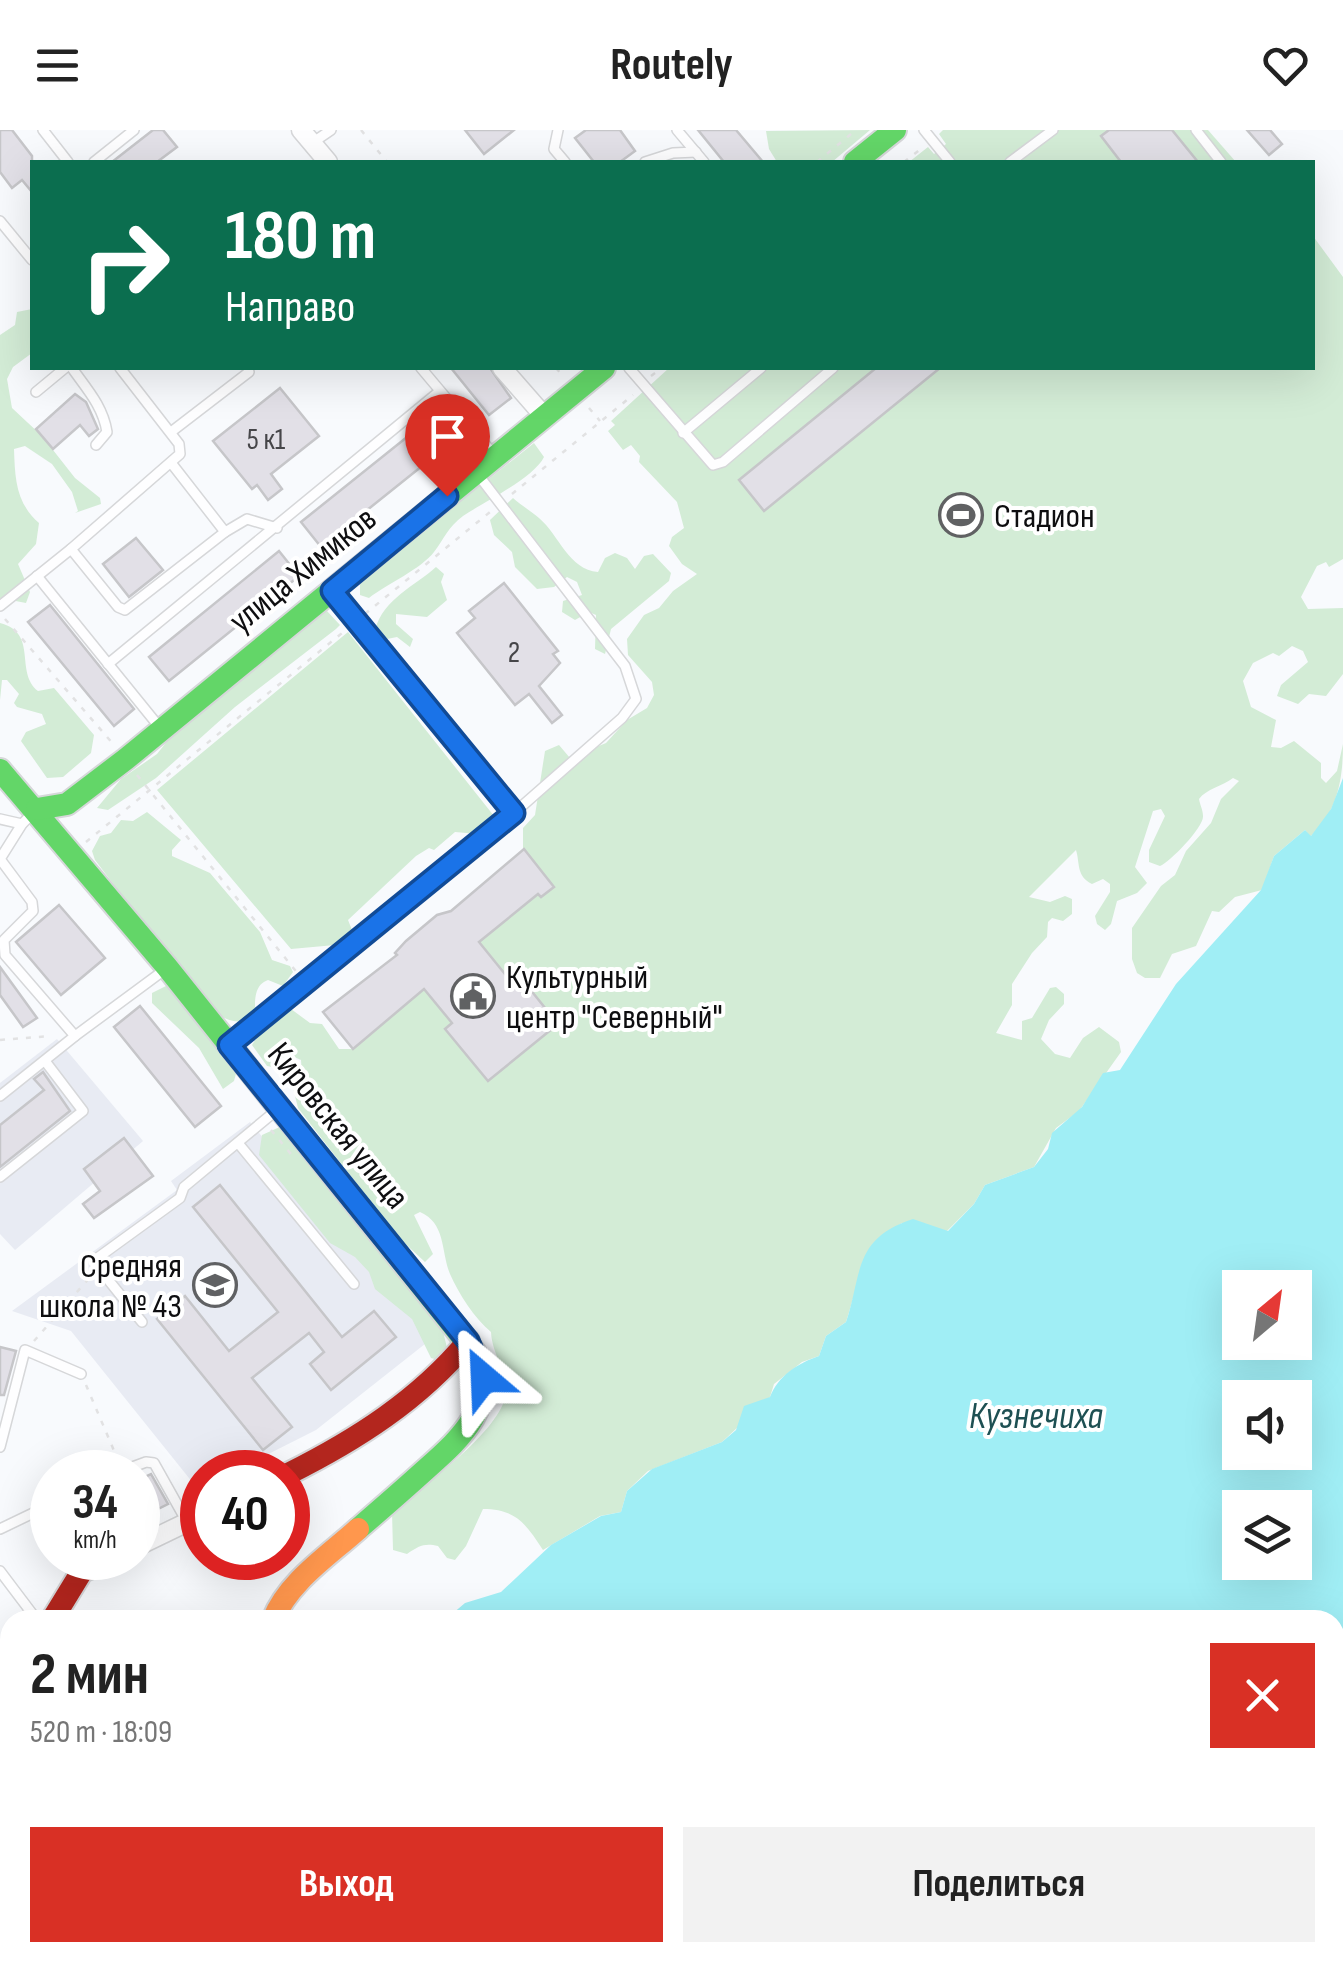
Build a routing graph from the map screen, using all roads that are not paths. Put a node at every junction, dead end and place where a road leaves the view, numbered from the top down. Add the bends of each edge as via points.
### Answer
1 (44, 130) edge
2 (134, 130) edge
3 (331, 130) edge
4 (558, 130) edge
5 (677, 130) edge
6 (894, 130) edge
7 (924, 130) edge
8 (1053, 130) edge
9 (1196, 130) edge
10 (307, 137) edge
11 (696, 152) junction
12 (66, 160) edge
13 (96, 160) edge
14 (326, 160) edge
15 (563, 160) edge
16 (651, 160) edge
17 (702, 160) edge
18 (857, 160) edge
19 (948, 160) edge
20 (1013, 160) edge
21 (1219, 160) edge
22 (0, 221) edge
23 (30, 258) edge
24 (66, 370) edge
25 (71, 370) edge
26 (122, 370) edge
27 (423, 370) edge
28 (504, 370) edge
29 (602, 370) edge
30 (631, 370) edge
31 (759, 370) edge
32 (831, 370) edge
33 (249, 372) dead end
34 (440, 390) junction
35 (36, 392) dead end
36 (544, 416) junction
37 (170, 432) junction
38 (683, 432) junction
39 (96, 444) dead end
40 (495, 456) junction
41 (172, 464) junction
42 (476, 472) junction
43 (276, 528) junction
44 (225, 532) junction
45 (72, 548) junction
46 (37, 576) junction
47 (332, 591) junction
48 (0, 610) edge
49 (108, 664) junction
50 (162, 730) junction
51 (3, 775) edge
52 (514, 813) junction
53 (30, 816) junction
54 (0, 820) edge
55 (0, 859) edge
56 (168, 967) junction
57 (74, 1037) junction
58 (229, 1045) junction
59 (45, 1062) junction
60 (0, 1096) edge
61 (272, 1114) junction
62 (238, 1143) junction
63 (0, 1177) edge
64 (354, 1284) dead end
65 (142, 1322) dead end
66 (468, 1341) junction
67 (81, 1374) road end
68 (0, 1447) edge
69 (310, 1463) edge
70 (160, 1470) edge
71 (180, 1498) edge
72 (30, 1515) edge
73 (0, 1529) edge
74 (0, 1571) edge
75 (76, 1580) edge
76 (29, 1610) edge
77 (58, 1610) edge
78 (278, 1610) edge

1 - 12 lane
2 - 13 lane
3 - 10 lane
4 - 15 lane via 554,149
5 - 11 lane
6 - 18 street
7 - 19 lane
8 - 20 lane
9 - 21 lane
10 - 14 street
11 - 16 lane
11 - 17 lane
22 - 23 lane
24 - 35 lane
25 - 39 lane via 102,410 107,432
26 - 37 lane
27 - 34 lane
28 - 36 street
29 - 36 street, улица Химиков
30 - 38 lane
31 - 38 lane
32 - 38 lane via 723,462 708,463
33 - 37 lane
34 - 40 lane
34 - 43 lane
36 - 40 street, улица Химиков
37 - 41 lane via 180,444
40 - 42 street, улица Химиков
41 - 44 lane
41 - 45 lane
42 - 47 street, улица Химиков
42 - 52 lane via 625,666 636,699
43 - 44 lane via 247,519
43 - 49 lane
44 - 45 lane via 126,610
45 - 46 lane
46 - 48 lane
46 - 49 lane
47 - 50 street, улица Химиков
47 - 52 lane
49 - 50 lane
50 - 53 street, улица Химиков via 67,804
51 - 53 street, Кировская улица
52 - 58 lane
53 - 54 lane
53 - 55 lane
53 - 56 street, Кировская улица
55 - 57 lane via 33,911 4,940 5,955
56 - 57 lane
56 - 58 street, Кировская улица
57 - 59 lane
58 - 61 street, Кировская улица
59 - 60 lane
59 - 63 lane via 83,1111
61 - 62 lane
61 - 66 street, Кировская улица
62 - 64 lane
62 - 65 lane via 184,1187 180,1198 96,1259
66 - 69 street via 391,1412
66 - 78 street, Кировская улица via 485,1383 468,1432 302,1578
67 - 68 lane via 25,1350
70 - 71 lane
72 - 73 lane
74 - 76 lane
75 - 77 street

